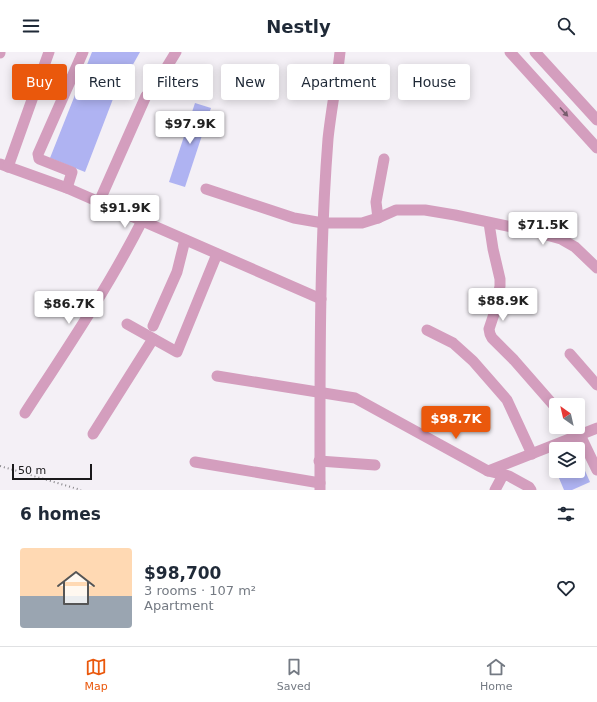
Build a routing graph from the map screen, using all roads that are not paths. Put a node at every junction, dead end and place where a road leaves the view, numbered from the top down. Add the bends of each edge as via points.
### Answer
1 (49, 52) edge
2 (83, 52) edge
3 (176, 52) edge
4 (340, 52) edge
5 (510, 52) edge
6 (535, 52) edge
7 (169, 64) edge
8 (144, 100) edge
9 (597, 120) edge
10 (597, 148) edge
11 (384, 160) dead end
12 (4, 165) edge
13 (67, 188) junction
14 (206, 189) dead end
15 (99, 202) junction
16 (378, 218) junction
17 (142, 221) junction
18 (323, 223) junction
19 (489, 223) junction
20 (185, 240) junction
21 (217, 254) junction
22 (597, 268) edge
23 (321, 298) junction
24 (127, 324) dead end
25 (153, 326) dead end
26 (427, 330) dead end
27 (153, 339) junction
28 (570, 354) dead end
29 (217, 376) dead end
30 (597, 385) edge
31 (319, 392) junction
32 (549, 400) edge
33 (25, 413) dead end
34 (597, 428) edge
35 (585, 430) edge
36 (93, 434) dead end
37 (570, 434) edge
38 (578, 434) edge
39 (532, 454) junction
40 (319, 461) junction
41 (195, 462) dead end
42 (375, 465) dead end
43 (597, 470) edge
44 (488, 471) junction
45 (504, 475) junction
46 (320, 487) edge
47 (495, 490) edge
48 (530, 490) edge

1 - 12 street
2 - 13 street via 38,154 39,159 72,172
3 - 7 street
4 - 18 street via 329,137
5 -> 10 street
6 - 9 street
8 - 15 street
11 - 16 street via 376,202
12 - 13 street
13 - 15 street
14 - 18 street via 294,218
15 - 17 street
16 - 18 street via 362,223
16 - 19 street via 396,210 424,210
17 - 20 street
17 - 33 street via 112,278
18 - 23 street
19 - 22 street via 561,239 576,247
19 - 32 street via 500,279 490,334
20 - 21 street
20 - 25 street via 177,272
21 - 23 street
21 - 27 street via 177,352
23 - 31 street
24 - 27 street
26 - 39 street via 453,343 473,361 507,400
27 - 36 street
28 - 30 street
29 - 31 street
31 - 40 street
31 - 44 street via 355,398
34 - 35 street
37 - 39 street
38 - 43 street
39 - 44 street
40 - 42 street
40 - 46 street
41 - 46 street
44 - 45 street
45 - 47 street
45 - 48 street via 529,487

